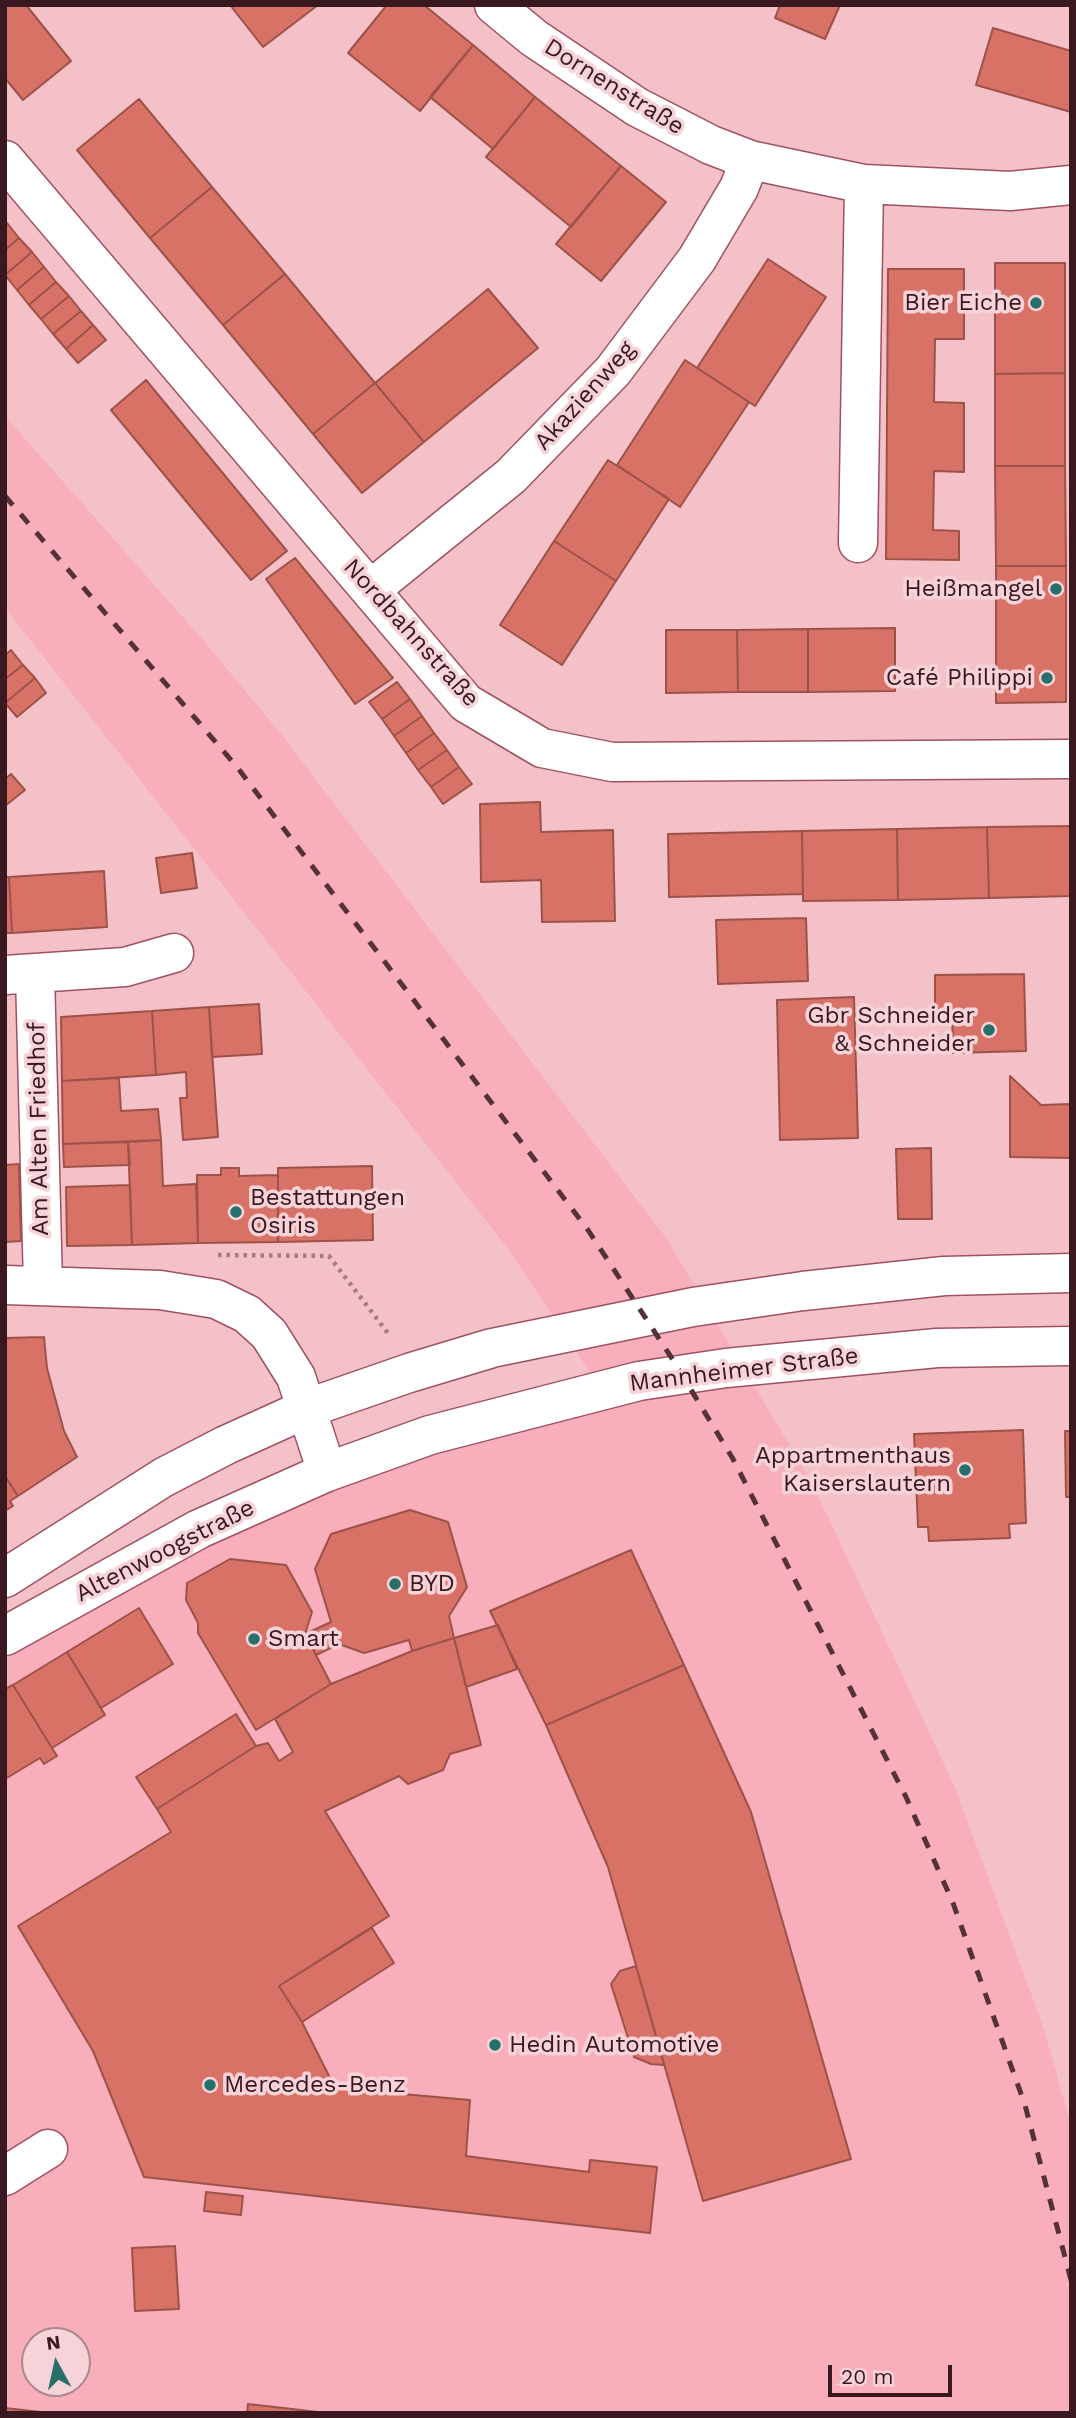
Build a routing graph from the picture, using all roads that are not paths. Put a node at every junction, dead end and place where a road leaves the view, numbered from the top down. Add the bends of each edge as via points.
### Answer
1 (494, 5) edge
2 (5, 160) edge
3 (750, 160) junction
4 (864, 184) junction
5 (1071, 185) edge
6 (858, 543) dead end
7 (370, 590) junction
8 (1071, 759) edge
9 (174, 953) dead end
10 (20, 974) edge
11 (1071, 1273) edge
12 (5, 1285) edge
13 (43, 1285) junction
14 (1071, 1346) edge
15 (308, 1408) junction
16 (327, 1472) junction
17 (5, 1578) edge
18 (5, 1636) edge
19 (48, 2149) dead end
20 (5, 2176) edge

1 - 3 street, Dornenstraße via 534,38 637,107
2 - 7 street, Nordbahnstraße
3 - 4 street, Dornenstraße
3 - 7 street, Akazienweg via 739,188 697,258 612,371 511,475
4 - 5 street, Dornenstraße via 1010,191
4 - 6 street
7 - 8 street, Nordbahnstraße via 467,703 542,748 612,762
9 - 10 street, Am Alten Friedhof via 125,967
10 - 13 street, Am Alten Friedhof
11 - 15 street via 944,1276 693,1307 492,1348
12 - 13 street
13 - 15 street via 160,1290 216,1299 247,1314 270,1334
14 - 16 street, Mannheimer Straße via 937,1348 639,1381 430,1435
15 - 16 street
15 - 17 street via 164,1477
16 - 18 street, Altenwoogstraße via 199,1529
19 - 20 street

